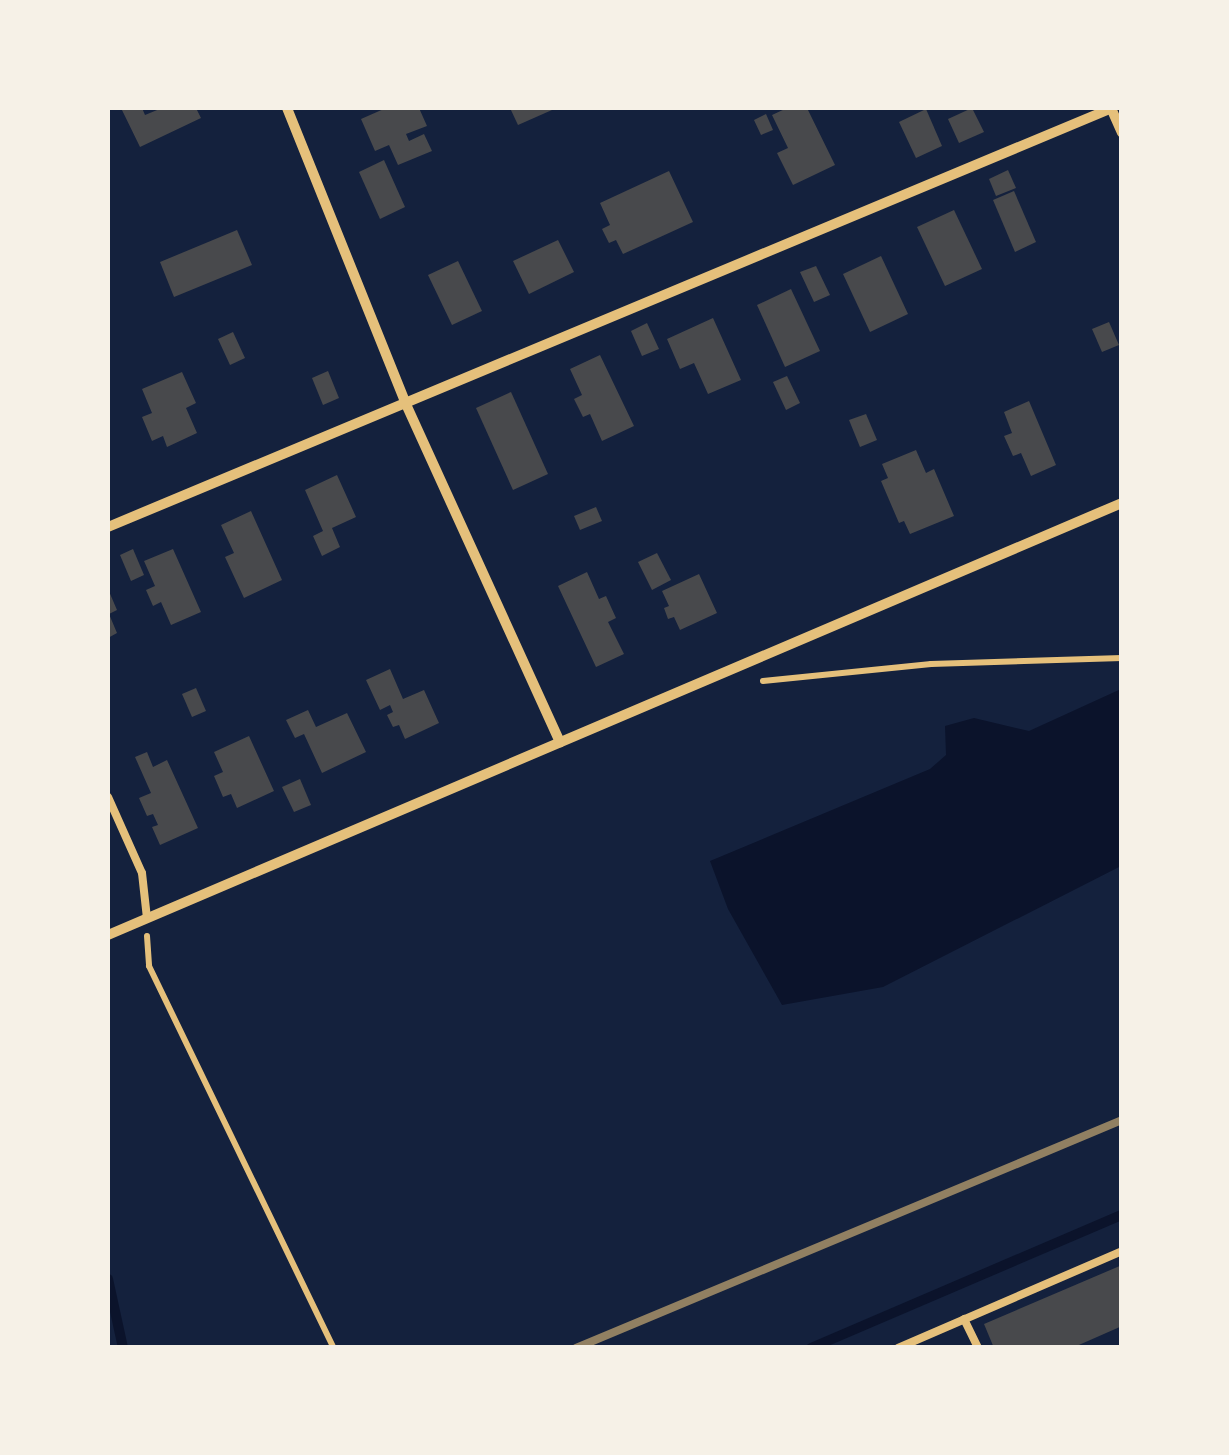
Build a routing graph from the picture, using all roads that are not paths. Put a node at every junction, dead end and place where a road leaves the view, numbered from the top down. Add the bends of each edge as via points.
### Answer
1 (290, 108) edge
2 (1111, 108) edge
3 (1122, 132) edge
4 (405, 402) junction
5 (1122, 503) edge
6 (108, 526) edge
7 (560, 742) junction
8 (108, 797) edge
9 (146, 918) junction
10 (108, 935) edge
11 (1122, 1251) edge
12 (964, 1319) junction
13 (898, 1348) edge
14 (978, 1348) edge

1 - 4 street
2 - 3 street
2 - 4 street
4 - 6 street
4 - 7 street
5 - 7 street
7 - 9 street
8 - 9 lane via 142,874
9 - 10 street
11 - 12 lane
12 - 13 lane
12 - 14 lane

